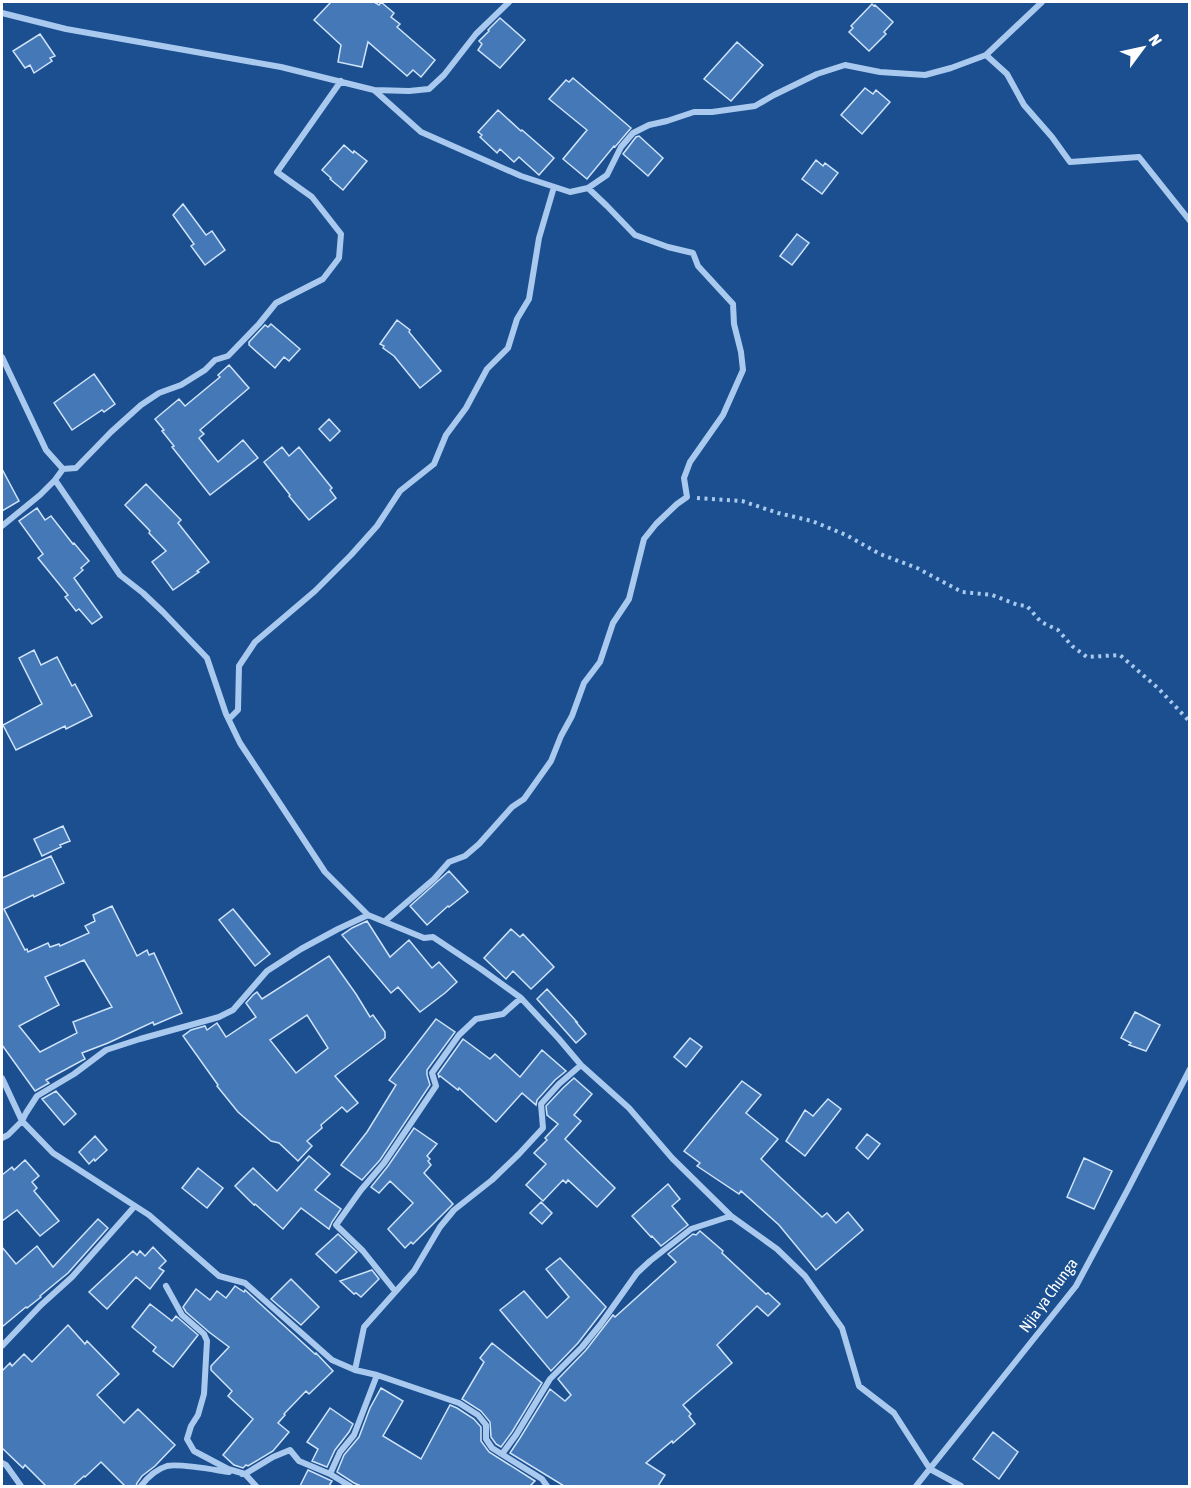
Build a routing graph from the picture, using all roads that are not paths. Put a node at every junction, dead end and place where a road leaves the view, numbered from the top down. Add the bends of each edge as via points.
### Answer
1 (509, 2) edge
2 (1042, 2) edge
3 (2, 13) edge
4 (986, 55) junction
5 (341, 81) junction
6 (374, 90) junction
7 (554, 187) junction
8 (588, 188) junction
9 (1190, 221) edge
10 (2, 357) edge
11 (63, 469) junction
12 (56, 480) junction
13 (2, 526) edge
14 (229, 719) junction
15 (368, 915) junction
16 (385, 921) junction
17 (521, 998) junction
18 (581, 1065) junction
19 (1190, 1069) edge
20 (2, 1078) edge
21 (22, 1122) junction
22 (2, 1138) edge
23 (134, 1207) junction
24 (731, 1216) junction
25 (166, 1286) dead end
26 (395, 1291) junction
27 (2, 1346) edge
28 (355, 1370) junction
29 (377, 1375) junction
30 (502, 1454) junction
31 (2, 1463) edge
32 (930, 1469) junction
33 (245, 1474) junction
34 (330, 1474) junction
35 (21, 1486) edge
36 (141, 1486) edge
37 (256, 1486) edge
38 (350, 1486) edge
39 (547, 1486) edge
40 (916, 1486) edge
41 (961, 1486) edge

1 - 6 street via 429,89
2 - 4 street
3 - 5 street via 66,29
4 - 8 street via 925,75 845,65 817,74 755,106 694,112 649,125 633,134 621,147 607,175
4 - 9 street via 1007,74 1024,105 1070,162 1139,157
5 - 6 street
5 - 11 street via 277,172 312,197 341,234 339,258 323,279 276,303 228,356 141,405 76,468
6 - 7 street via 421,132
7 - 8 street via 570,192
7 - 14 street via 539,238 529,299 517,319 508,348 488,369 446,435 434,464 400,491 377,526 315,591 255,642 239,666 238,710
8 - 16 street via 634,235 693,254 698,266 733,303 743,370 723,415 690,462 684,478 687,497 644,539 629,599 613,622 600,662 584,684 551,761 524,799 479,844 465,856 449,862
10 - 11 street via 46,450
11 - 12 street
12 - 13 street
12 - 14 street via 120,575 207,658
14 - 15 street via 240,743 325,872
15 - 16 street
15 - 21 street via 267,971 233,1010 106,1050 37,1096
16 - 17 street via 424,938 433,937
17 - 18 street
17 - 26 street via 503,1014 476,1019 459,1035 432,1072 436,1086 336,1225
18 - 24 street via 628,1108
18 - 26 street via 541,1104 543,1128 492,1180 454,1210 414,1272
19 - 32 street, Njia ya Chunga via 1076,1286
20 - 21 street
21 - 22 street
21 - 23 street via 53,1153
23 - 27 street via 72,1277
23 - 28 street via 149,1215 219,1276 245,1283 332,1360
24 - 30 street via 692,1229 637,1273 582,1347 550,1379
24 - 32 street via 777,1249 805,1276 842,1328 859,1386 894,1413
25 - 33 street via 182,1315 207,1341 204,1394 188,1439 194,1451
26 - 28 street via 364,1327
28 - 29 street
29 - 30 street via 459,1403 478,1415 486,1425 486,1439
29 - 34 street via 354,1435 340,1452
30 - 39 street
31 - 35 street
32 - 40 street, Njia ya Chunga
32 - 41 street
33 - 34 street via 290,1450 299,1461
33 - 36 street via 167,1466
33 - 37 street
34 - 38 street

